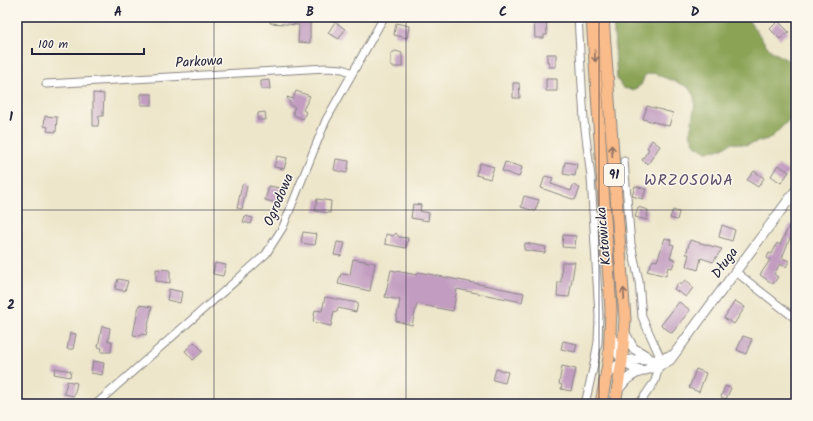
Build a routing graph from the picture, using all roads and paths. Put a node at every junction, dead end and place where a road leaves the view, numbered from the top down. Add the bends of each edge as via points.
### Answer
1 (384, 17) edge
2 (578, 17) edge
3 (592, 17) edge
4 (603, 17) edge
5 (352, 73) junction
6 (46, 84) dead end
7 (624, 161) dead end
8 (796, 190) edge
9 (736, 272) junction
10 (796, 319) edge
11 (625, 333) junction
12 (611, 334) junction
13 (622, 361) junction
14 (658, 361) junction
15 (640, 370) junction
16 (606, 375) junction
17 (618, 390) junction
18 (96, 404) edge
19 (585, 404) edge
20 (601, 404) edge
21 (615, 404) edge
22 (639, 404) edge

1 - 5 street, Ogrodowa
2 - 19 street via 599,316 598,342
3 -> 12 main road, Katowicka / 91 via 609,261
11 -> 4 main road, Katowicka / 91 via 624,283
5 - 6 street, Parkowa via 343,69 326,68
5 - 18 street, Ogrodowa via 326,120 283,227 266,254
7 - 14 street via 631,244 639,281 642,317
8 - 9 street, Długa
9 - 10 street
9 - 14 street, Długa via 670,360
11 - 13 main road, Katowicka / 91
11 - 14 street via 636,351
12 - 13 street
12 - 16 main road, Katowicka / 91
13 - 14 street
13 - 15 street via 629,367
13 - 16 street
13 - 17 main road, Katowicka / 91
14 - 15 street, Długa
14 - 22 street via 655,381
15 - 17 street, Długa via 630,376
16 - 20 main road, Katowicka / 91
17 - 21 main road, Katowicka / 91

